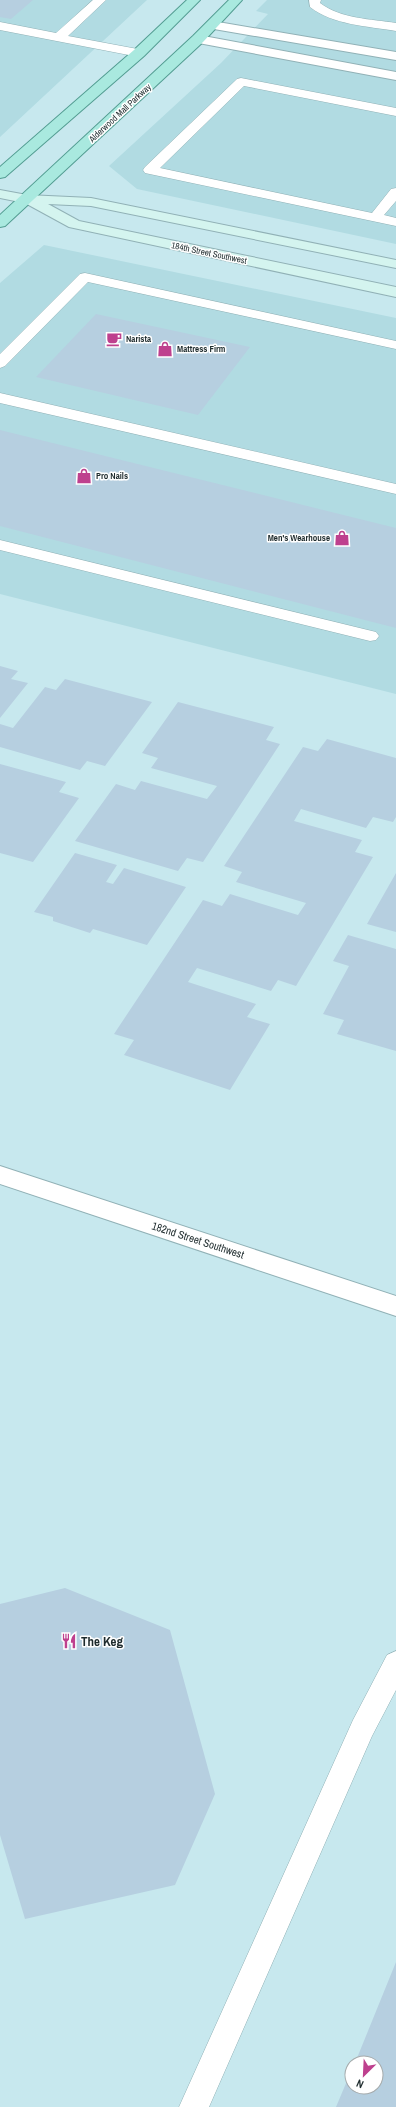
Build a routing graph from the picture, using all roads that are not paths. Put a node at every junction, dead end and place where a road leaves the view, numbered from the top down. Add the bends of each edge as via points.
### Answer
1 (100, 0) edge
2 (194, 0) edge
3 (236, 0) edge
4 (315, 0) edge
5 (212, 25) junction
6 (0, 26) edge
7 (396, 27) edge
8 (59, 37) junction
9 (198, 40) junction
10 (139, 53) junction
11 (396, 56) edge
12 (396, 76) edge
13 (396, 112) edge
14 (0, 174) edge
15 (396, 192) edge
16 (0, 194) edge
17 (27, 199) junction
18 (375, 218) junction
19 (396, 222) edge
20 (0, 224) edge
21 (396, 264) edge
22 (396, 292) edge
23 (396, 345) edge
24 (0, 363) edge
25 (0, 398) edge
26 (396, 489) edge
27 (0, 545) edge
28 (370, 636) dead end
29 (0, 1175) edge
30 (396, 1306) edge
31 (396, 1663) edge
32 (194, 2107) edge

1 - 8 lane
2 - 10 main road
3 - 5 main road, Alderwood Mall Parkway
4 - 7 lane via 314,4 320,10 331,15
5 - 9 main road, Alderwood Mall Parkway
5 - 11 street
6 - 8 lane
8 - 10 lane
9 - 12 street
9 - 17 main road, Alderwood Mall Parkway
10 - 14 main road
13 - 18 lane via 241,82 150,170
15 - 18 lane
16 - 17 main road, 184th Street Southwest
17 - 20 main road, Alderwood Mall Parkway
17 - 21 main road, 184th Street Southwest via 91,202
17 - 22 main road, 184th Street Southwest via 74,224
18 - 19 lane
23 - 24 lane via 85,277
25 - 26 lane
27 - 28 lane
29 - 30 street, 182nd Street Southwest
31 - 32 lane via 362,1729

